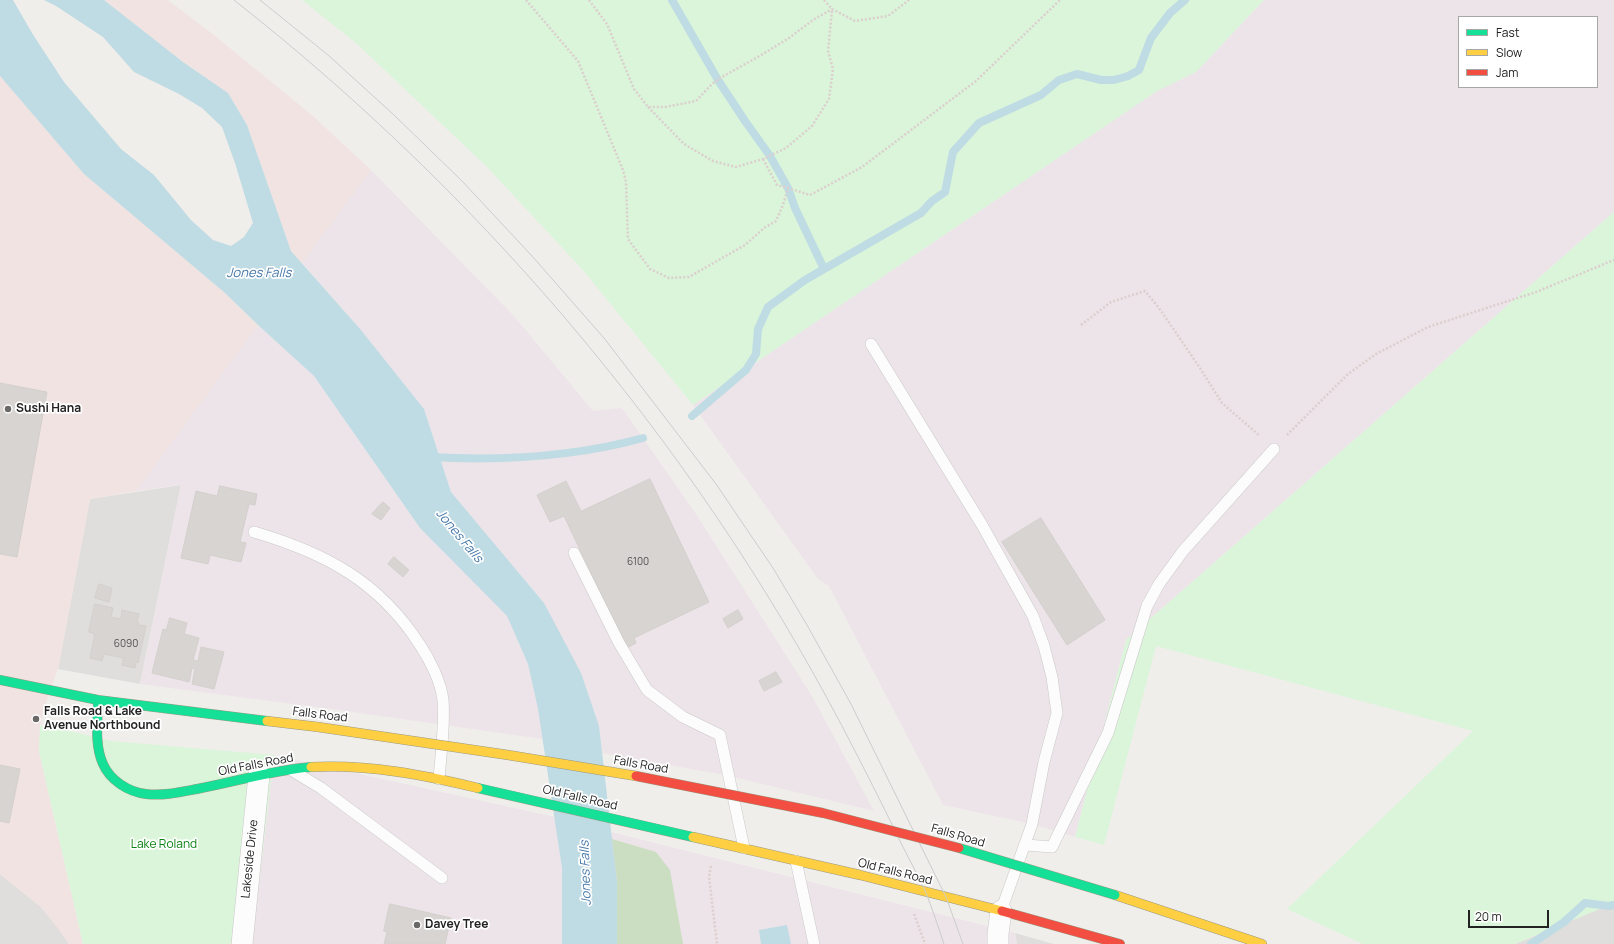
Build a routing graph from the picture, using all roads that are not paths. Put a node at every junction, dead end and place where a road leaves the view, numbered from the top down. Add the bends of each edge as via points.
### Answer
1 (871, 344) dead end
2 (1274, 449) road end
3 (254, 532) dead end
4 (574, 553) dead end
5 (0, 680) edge
6 (98, 700) junction
7 (290, 769) junction
8 (259, 775) junction
9 (439, 779) junction
10 (1026, 845) junction
11 (744, 848) junction
12 (796, 861) junction
13 (442, 878) dead end
14 (1001, 910) junction
15 (242, 944) edge
16 (814, 944) edge
17 (998, 944) edge
18 (1120, 944) edge
19 (1262, 944) edge

1 - 10 lane via 982,525 1033,616 1044,646 1052,677 1057,714
2 - 10 lane via 1183,552 1159,584 1147,606 1108,733 1072,809 1052,847
3 - 9 lane via 283,540 337,564 364,582 391,606 414,634 431,662 443,699
4 - 11 lane via 619,643 647,690 683,716 720,735
5 - 6 main road, Falls Road
6 - 8 main road, Old Falls Road via 98,745 101,764 115,781 136,793 159,795 194,790
6 - 19 main road, Falls Road, bridge via 318,727 517,756 719,791 953,846 1115,895
7 - 8 main road, Old Falls Road
7 - 9 main road, Old Falls Road via 352,767
7 - 13 lane via 321,788
8 - 15 street, Lakeside Drive
9 - 11 main road, Old Falls Road
10 - 14 lane
11 - 12 main road, Old Falls Road
12 - 14 main road, Old Falls Road
12 - 16 lane
14 - 17 street
14 - 18 main road, Old Falls Road

